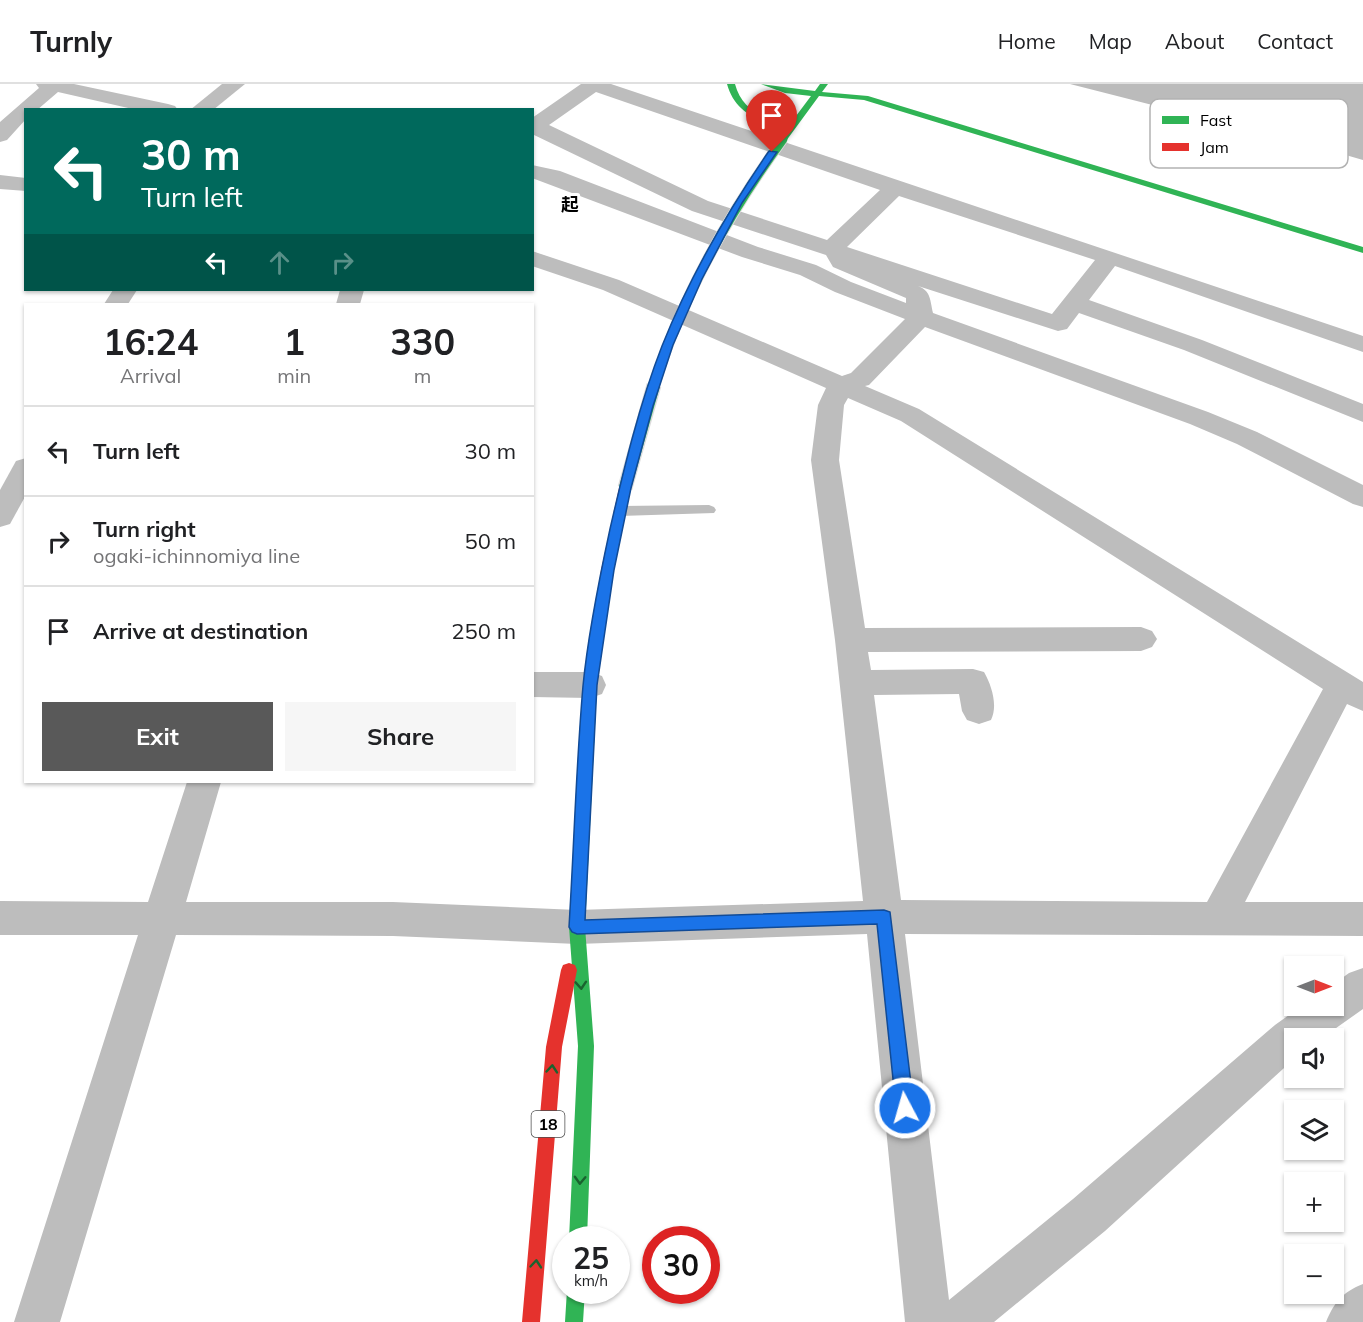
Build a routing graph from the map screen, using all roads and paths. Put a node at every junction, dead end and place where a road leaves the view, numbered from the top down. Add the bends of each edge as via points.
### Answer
1 (235, 84) edge
2 (593, 84) edge
3 (731, 84) edge
4 (765, 84) edge
5 (52, 85) edge
6 (821, 89) edge
7 (26, 108) edge
8 (159, 108) edge
9 (203, 108) edge
10 (24, 110) edge
11 (793, 127) junction
12 (534, 128) edge
13 (534, 129) edge
14 (534, 131) edge
15 (0, 136) edge
16 (534, 160) edge
17 (534, 172) edge
18 (646, 181) junction
19 (0, 182) edge
20 (24, 185) edge
21 (895, 188) junction
22 (590, 191) junction
23 (1363, 250) edge
24 (837, 252) junction
25 (1110, 256) junction
26 (534, 259) edge
27 (1074, 303) junction
28 (920, 309) junction
29 (1058, 324) junction
30 (1363, 344) edge
31 (841, 384) junction
32 (1363, 414) edge
33 (24, 471) edge
34 (1363, 497) edge
35 (709, 510) dead end
36 (620, 511) junction
37 (0, 517) edge
38 (1141, 639) dead end
39 (851, 640) junction
40 (856, 683) junction
41 (534, 684) edge
42 (590, 685) junction
43 (1352, 692) edge
44 (979, 711) dead end
45 (204, 783) edge
46 (884, 917) junction
47 (0, 918) edge
48 (163, 919) junction
49 (1217, 919) junction
50 (1363, 919) edge
51 (577, 927) junction
52 (1363, 986) edge
53 (579, 1226) edge
54 (575, 1304) edge
55 (1363, 1307) edge
56 (37, 1322) edge
57 (531, 1322) edge
58 (574, 1322) edge
59 (928, 1322) edge
60 (958, 1322) edge
61 (1349, 1322) edge

1 - 9 street
2 - 12 street
2 - 21 street
3 - 11 main road via 737,102 745,108 774,123
4 - 6 main road via 785,92
5 - 7 street
5 - 8 street
6 - 11 main road, 18
6 - 23 main road via 865,98
10 - 15 street
11 - 36 main road, 18, bridge via 738,203 697,279 647,406
13 - 18 street
14 - 16 street via 543,150
17 - 22 street
18 - 22 street
18 - 24 street via 700,206
19 - 20 street
21 - 24 street via 834,246
21 - 25 street
22 - 28 street via 808,270 843,287
24 - 28 street via 842,262 917,294
24 - 29 street
25 - 27 street
25 - 30 street
26 - 31 street via 611,285
27 - 29 street
27 - 32 street via 1193,345
28 - 29 street via 998,326 1053,329
28 - 31 street via 860,379
28 - 34 street via 1247,438
31 - 39 street via 831,405 825,460
31 - 43 street via 910,415
33 - 37 street
35 - 36 lane
36 - 42 main road, 18
38 - 39 street
39 - 40 street
40 - 44 street via 973,681
40 - 46 street
41 - 42 street
42 - 51 main road, 18
43 - 49 street
45 - 48 street
46 - 49 street
46 - 51 street
46 - 59 street
47 - 48 street
48 - 51 street via 393,919
48 - 56 street
49 - 50 street
51 -> 53 main road, 18 via 586,1046
57 -> 51 main road, 18 via 554,1047
52 - 60 street via 1289,1038 1089,1215
54 - 58 main road
55 - 61 street

